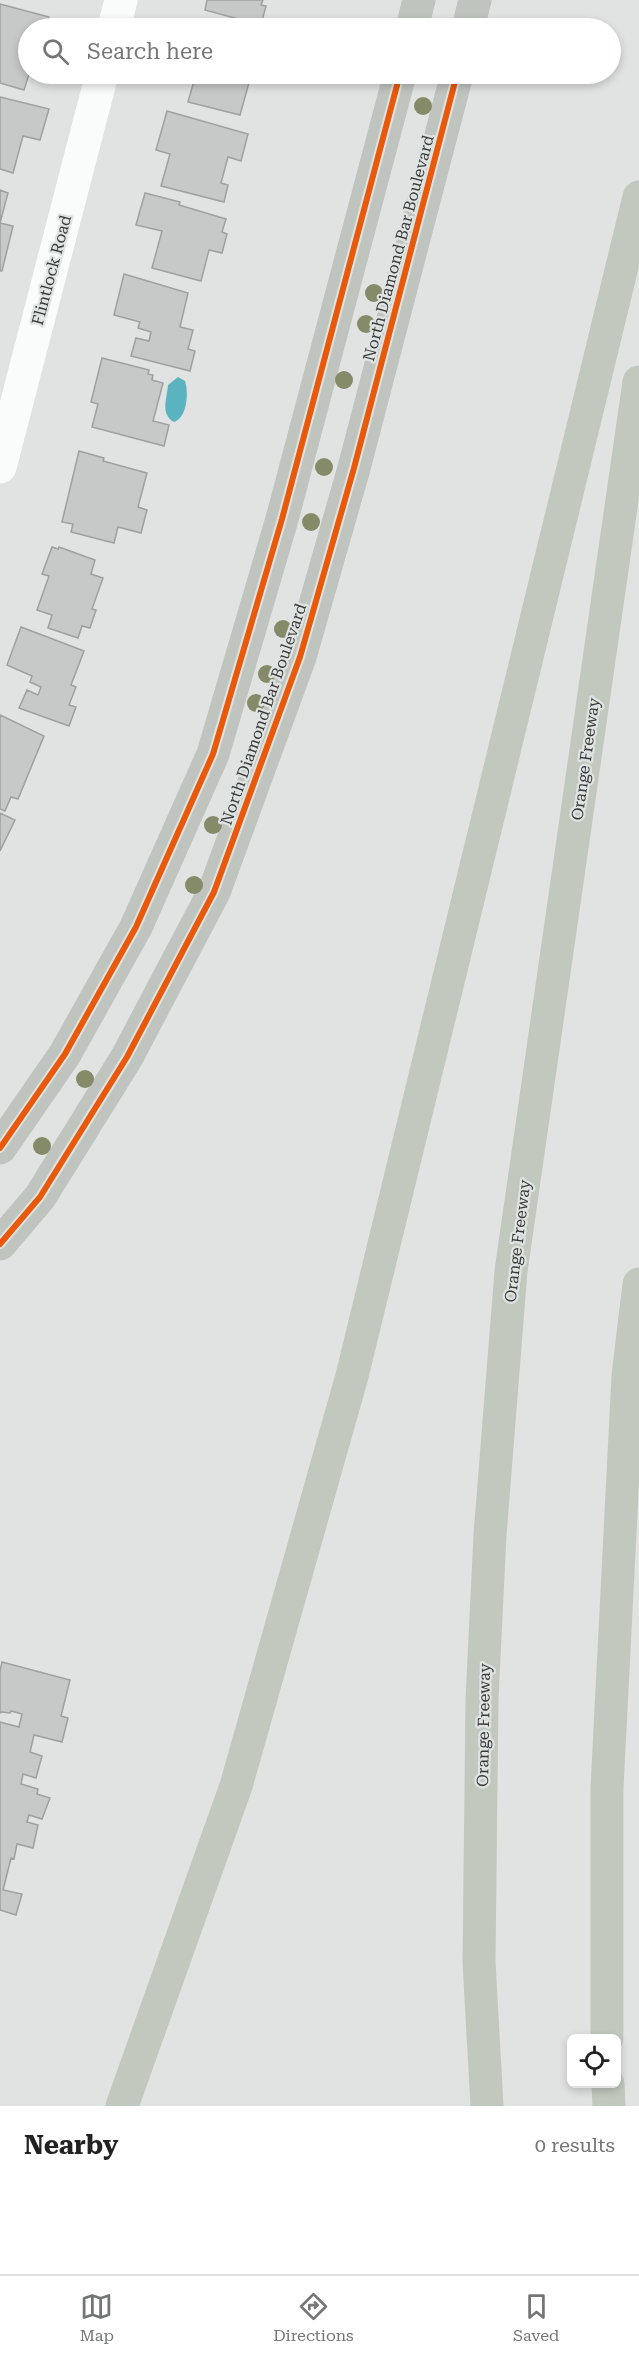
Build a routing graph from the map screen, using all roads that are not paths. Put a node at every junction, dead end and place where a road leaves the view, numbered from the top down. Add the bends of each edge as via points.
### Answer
1 (121, 0) edge
2 (419, 0) edge
3 (475, 0) edge
4 (116, 18) edge
5 (414, 18) edge
6 (470, 18) edge
7 (99, 84) edge
8 (397, 84) edge
9 (454, 84) edge
10 (639, 197) edge
11 (639, 382) edge
12 (0, 467) edge
13 (0, 1148) edge
14 (0, 1245) edge
15 (639, 1284) edge
16 (628, 1376) junction
17 (639, 1516) edge
18 (607, 2034) edge
19 (608, 2088) edge
20 (122, 2106) edge
21 (487, 2106) edge
22 (609, 2106) edge

1 - 4 street
2 - 5 main road
3 - 6 main road
7 - 12 street, Flintlock Road
8 - 13 main road via 282,519 213,754 136,927 64,1054
9 - 14 main road, North Diamond Bar Boulevard via 300,657 214,892 127,1057 40,1197
10 - 20 highway via 352,1376 236,1786
11 - 21 highway, Orange Freeway via 511,1271 490,1535 482,1699 479,1962
15 - 16 highway
16 - 17 highway
16 - 18 highway via 607,1788
19 - 22 highway

